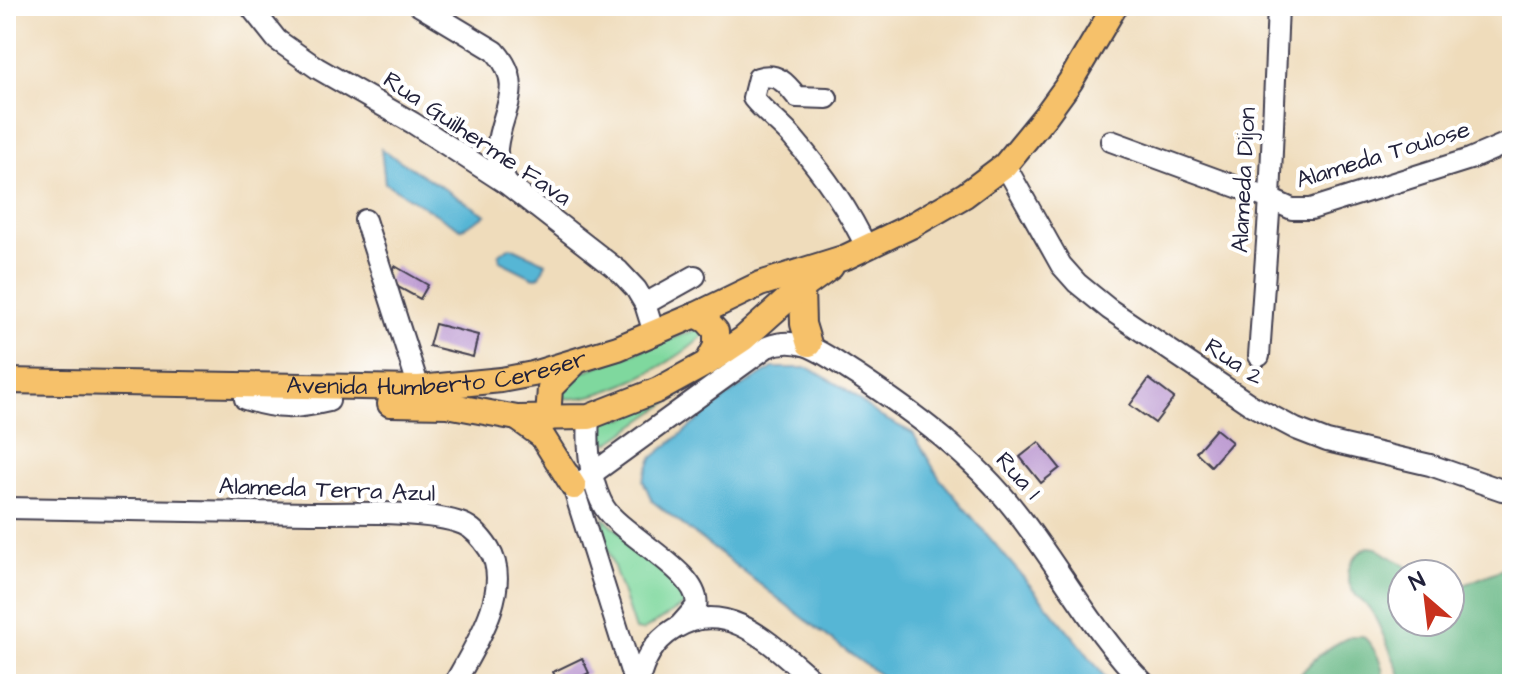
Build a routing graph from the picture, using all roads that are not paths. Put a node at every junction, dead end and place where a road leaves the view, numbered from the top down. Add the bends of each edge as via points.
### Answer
1 (250, 6) edge
2 (420, 6) edge
3 (1115, 6) edge
4 (1278, 6) edge
5 (827, 98) dead end
6 (1111, 141) dead end
7 (1512, 141) edge
8 (1005, 165) junction
9 (507, 184) junction
10 (1270, 199) junction
11 (365, 220) dead end
12 (856, 252) junction
13 (695, 276) dead end
14 (802, 288) junction
15 (645, 304) junction
16 (696, 315) junction
17 (654, 333) junction
18 (809, 344) junction
19 (1259, 356) dead end
20 (576, 362) junction
21 (707, 363) junction
22 (6, 381) edge
23 (419, 388) junction
24 (6, 397) edge
25 (589, 417) junction
26 (517, 418) junction
27 (548, 419) junction
28 (583, 480) junction
29 (1512, 491) edge
30 (6, 508) edge
31 (681, 624) junction
32 (620, 634) junction
33 (651, 649) junction
34 (454, 684) edge
35 (637, 684) edge
36 (818, 684) edge
37 (1145, 684) edge

1 - 9 street, Rua Guilherme Fava via 277,40 317,68
2 - 9 street via 504,61 512,91 496,149
3 - 8 main road, Avenida Humberto Cereser via 1070,82
4 - 10 street, Alameda Dijon
5 - 12 street via 797,97 783,80 767,75 758,78 753,98 791,135 849,211
6 - 10 street, Alameda Toulose
7 - 10 street, Alameda Toulose via 1311,209 1292,209
8 - 12 main road, Avenida Humberto Cereser via 947,207
8 - 29 street, Rua 2 via 1061,265 1077,283 1251,405 1327,441
9 - 15 street, Rua Guilherme Fava via 619,271
10 - 19 street, Alameda Dijon
11 - 23 street
12 - 14 main road, Avenida Humberto Cereser
12 - 16 main road, Avenida Humberto Cereser via 760,284
13 - 15 street
14 - 18 main road
14 - 21 main road, Avenida Humberto Cereser
15 - 17 street, Rua Guilherme Fava
16 - 17 main road, Avenida Humberto Cereser
16 - 21 main road via 716,331 716,346
17 - 20 main road, Avenida Humberto Cereser
18 - 28 street via 767,347
18 - 37 street, Rua 1 via 908,409 980,471 1039,542 1105,639
20 - 23 main road, Avenida Humberto Cereser via 501,380
20 - 27 main road via 550,388
21 - 25 main road, Avenida Humberto Cereser via 658,390
22 - 23 main road, Avenida Humberto Cereser
24 - 26 main road, Avenida Humberto Cereser via 447,405
25 - 27 main road, Avenida Humberto Cereser
25 - 28 street
26 - 27 main road, Avenida Humberto Cereser
26 - 28 main road
27 - 28 street
28 - 31 street via 620,526 683,575 696,592 696,607
28 - 32 street
30 - 34 street, Alameda Terra Azul via 364,513 440,518 465,525 490,551 498,590
31 - 33 street
31 - 36 street via 706,617 732,620
32 - 33 street via 631,644
32 - 35 street
33 - 35 street

